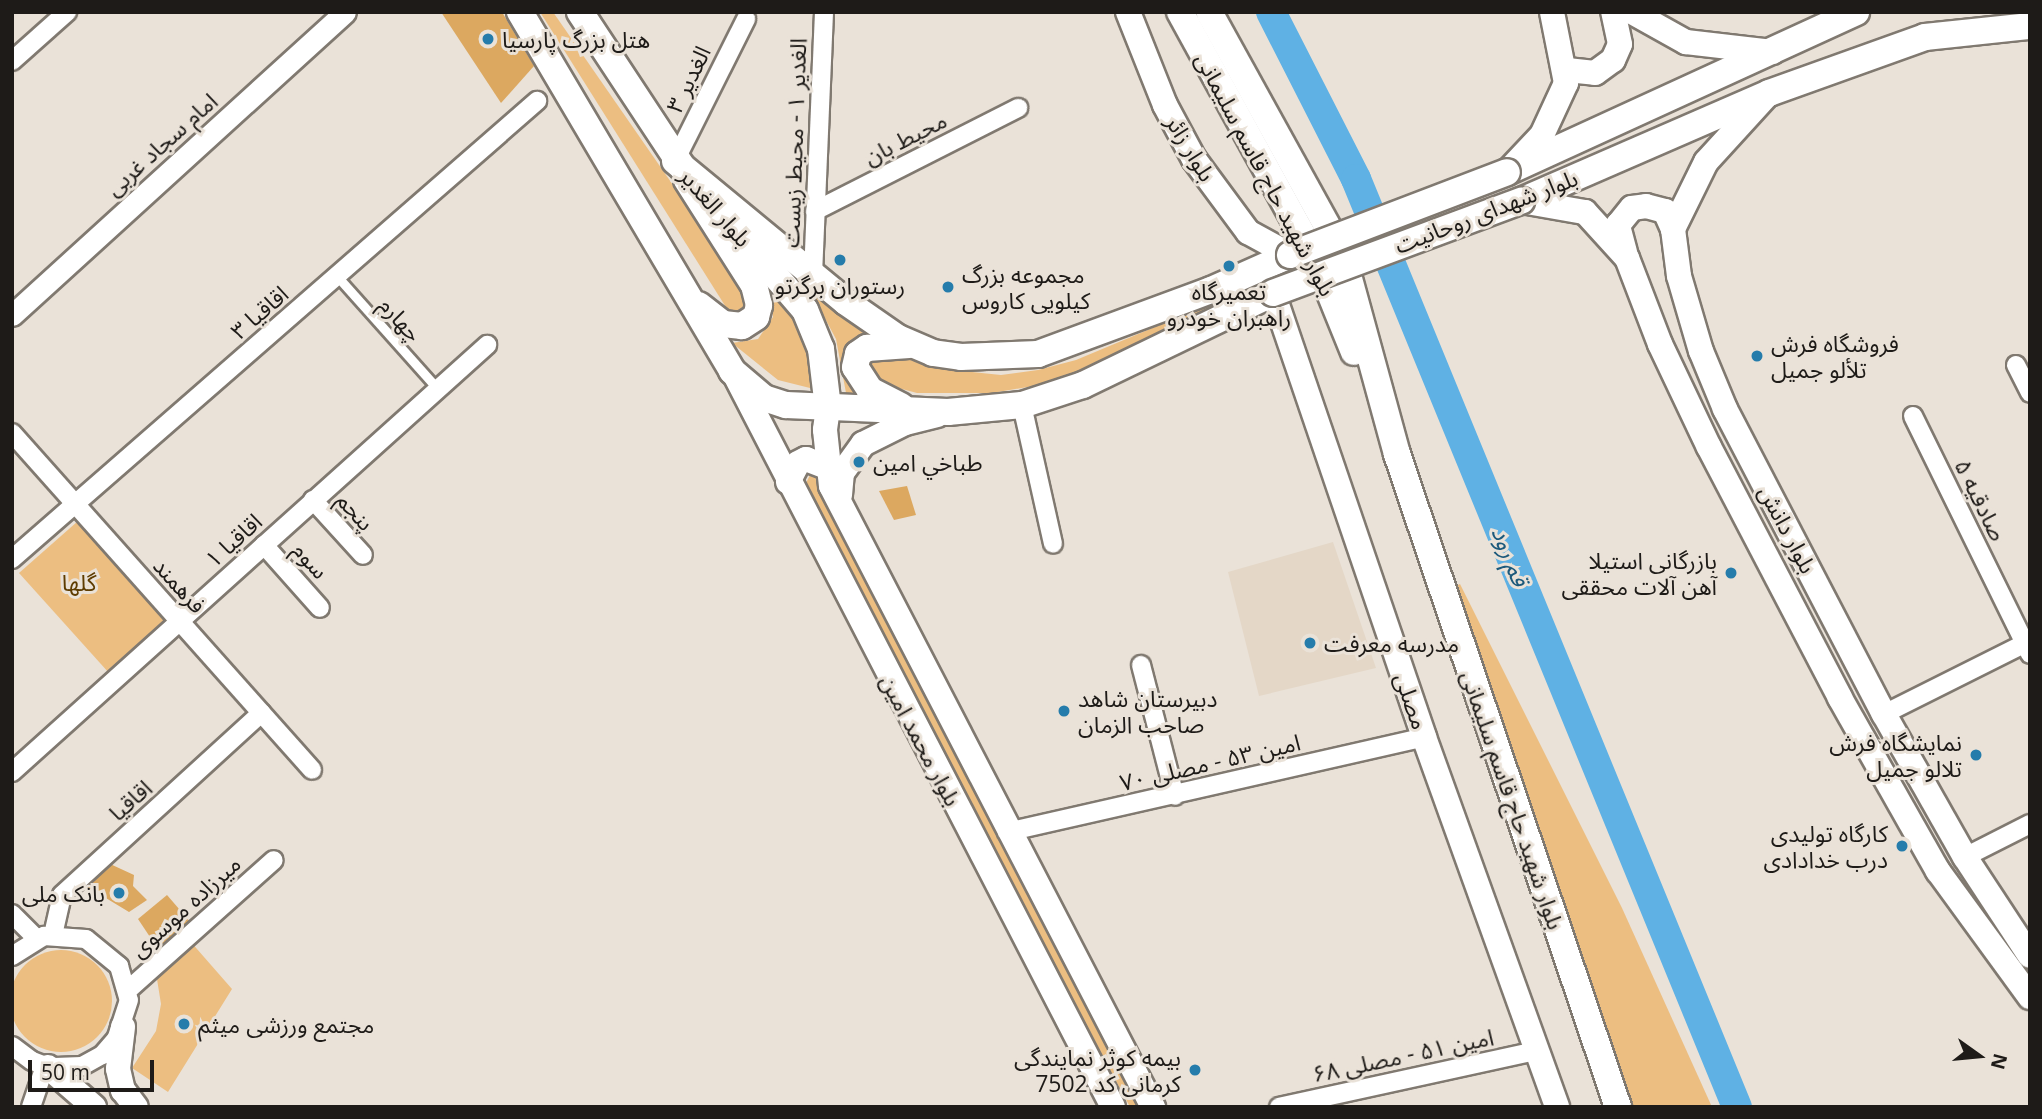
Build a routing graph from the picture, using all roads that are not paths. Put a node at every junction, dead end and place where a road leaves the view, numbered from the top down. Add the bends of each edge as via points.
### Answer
1 (67, 12) edge
2 (345, 12) edge
3 (520, 12) edge
4 (580, 12) edge
5 (824, 12) edge
6 (1128, 12) edge
7 (1180, 12) edge
8 (1209, 12) edge
9 (1552, 12) edge
10 (1613, 12) edge
11 (1632, 12) edge
12 (1856, 12) edge
13 (1987, 12) edge
14 (746, 19) dead end
15 (2030, 26) edge
16 (1925, 37) junction
17 (1772, 52) junction
18 (12, 61) edge
19 (1566, 77) junction
20 (1769, 93) junction
21 (537, 101) dead end
22 (1018, 108) dead end
23 (675, 161) junction
24 (1507, 172) junction
25 (1521, 201) junction
26 (815, 211) junction
27 (1674, 229) junction
28 (1290, 255) junction
29 (1627, 258) junction
30 (813, 275) junction
31 (337, 276) junction
32 (682, 286) junction
33 (1273, 293) junction
34 (12, 315) edge
35 (487, 345) dead end
36 (918, 346) junction
37 (2015, 365) dead end
38 (732, 371) junction
39 (436, 387) junction
40 (2030, 393) edge
41 (1022, 405) junction
42 (828, 408) junction
43 (909, 411) junction
44 (948, 412) junction
45 (1913, 416) dead end
46 (12, 433) edge
47 (1396, 454) junction
48 (830, 468) junction
49 (788, 482) junction
50 (313, 500) junction
51 (77, 506) junction
52 (844, 513) junction
53 (1052, 544) dead end
54 (264, 545) junction
55 (363, 555) dead end
56 (12, 559) edge
57 (320, 608) dead end
58 (180, 622) junction
59 (2028, 646) edge
60 (1141, 664) dead end
61 (261, 713) junction
62 (1884, 714) junction
63 (1424, 737) junction
64 (312, 770) dead end
65 (12, 772) edge
66 (1175, 796) junction
67 (2030, 824) edge
68 (1007, 832) junction
69 (1965, 857) junction
70 (274, 860) dead end
71 (12, 914) edge
72 (45, 937) junction
73 (12, 956) edge
74 (2030, 956) edge
75 (128, 989) junction
76 (2030, 997) edge
77 (123, 1027) junction
78 (12, 1046) edge
79 (1536, 1051) junction
80 (47, 1067) junction
81 (31, 1107) edge
82 (94, 1107) edge
83 (136, 1107) edge
84 (1112, 1107) edge
85 (1153, 1107) edge
86 (1279, 1107) edge
87 (1557, 1107) edge
88 (1618, 1107) edge

1 - 18 street
2 - 34 street, امام سجاد غربی
3 - 32 main road
4 - 23 main road, بلوار الغدیر
5 - 26 street, الغدیر ۱ - محیط زیست
6 - 28 main road, بلوار زائر via 1165,105 1194,159 1248,232
7 - 47 main road, بلوار شهید حاج قاسم سلیمانی via 1317,261
8 - 47 main road, بلوار شهید حاج قاسم سلیمانی via 1342,253
9 - 19 main road
10 - 19 main road via 1620,44 1613,60 1595,73
11 - 17 main road via 1686,42
12 - 17 main road, بلوار شهدای روحانیت
13 - 16 main road
14 - 23 street, الغدیر ۳
15 - 16 main road, بلوار شهدای روحانیت
16 - 20 main road, بلوار شهدای روحانیت
17 - 24 main road, بلوار شهدای روحانیت
19 - 24 main road via 1542,135
20 - 25 main road, بلوار شهدای روحانیت
20 - 27 main road via 1706,162
21 - 31 street, اقاقیا ۳
22 - 26 street, محیط بان
23 - 30 main road
23 - 32 main road via 754,285 759,305 756,317 742,326 723,324
23 - 42 main road, بلوار الغدیر via 805,310 821,349
24 - 28 main road, بلوار شهدای روحانیت, bridge
25 - 29 main road, بلوار دانش via 1585,212
25 - 33 main road, بلوار شهدای روحانیت, bridge
26 - 30 street, الغدیر ۱ - محیط زیست
27 - 29 main road via 1665,211 1632,208 1618,225
27 - 62 main road, بلوار دانش via 1679,276 1701,351 1725,409
28 - 36 main road, بلوار شهدای روحانیت via 1198,295 1038,354 961,356
29 - 76 main road, بلوار دانش via 1660,344 1709,447 1840,698 1938,871
30 - 36 main road via 898,338
31 - 39 lane, چهارم
31 - 51 street, اقاقیا ۳
32 - 38 main road
33 - 41 main road, بلوار شهدای روحانیت via 1083,386
33 - 63 main road, مصلی
35 - 39 street, اقاقیا ۱
36 - 43 main road via 867,348 858,355 856,367 870,390
37 - 40 street
38 - 42 main road, بلوار شهدای روحانیت via 764,398 786,405
38 - 49 main road, بلوار محمد امین
39 - 50 street, اقاقیا ۱
41 - 44 main road, بلوار شهدای روحانیت
41 - 53 street
42 - 43 main road, بلوار شهدای روحانیت
42 - 48 main road, بلوار محمد امین
43 - 44 main road, بلوار شهدای روحانیت
44 - 52 main road via 881,433 850,457 840,488
45 - 59 street, صادقیه ۵
46 - 51 street, فرهمند
47 - 88 main road, بلوار شهید حاج قاسم سلیمانی
48 - 49 main road via 806,459 798,463
48 - 52 main road, بلوار محمد امین via 831,486
49 - 84 main road, بلوار محمد امین
50 - 54 street, اقاقیا ۱
50 - 55 street, پنجم
51 - 56 street, اقاقیا ۳
51 - 58 street, فرهمند
52 - 68 main road, بلوار محمد امین
54 - 57 street, سوم
54 - 58 street, اقاقیا ۱
58 - 61 street, فرهمند
58 - 65 street, اقاقیا ۱
59 - 62 street
60 - 66 street
61 - 64 street, فرهمند
61 - 72 street, اقاقیا via 62,895
62 - 69 main road, بلوار دانش
63 - 66 street, امین ۵۳ - مصلی ۷۰
63 - 79 main road, مصلی
66 - 68 street, امین ۵۳ - مصلی ۷۰
67 - 69 street
68 - 85 main road, بلوار محمد امین
69 - 74 main road, بلوار دانش
70 - 75 street, میرزاده موسوی
71 - 72 street
72 - 73 street
72 - 75 street via 79,937 101,947 118,966
75 - 77 street
77 - 80 street via 111,1047 93,1061 71,1068
77 - 83 main road via 118,1069 123,1090
78 - 80 street
79 - 86 street, امین ۵۱ - مصلی ۶۸
79 - 87 main road, مصلی
80 - 81 street
80 - 82 main road

